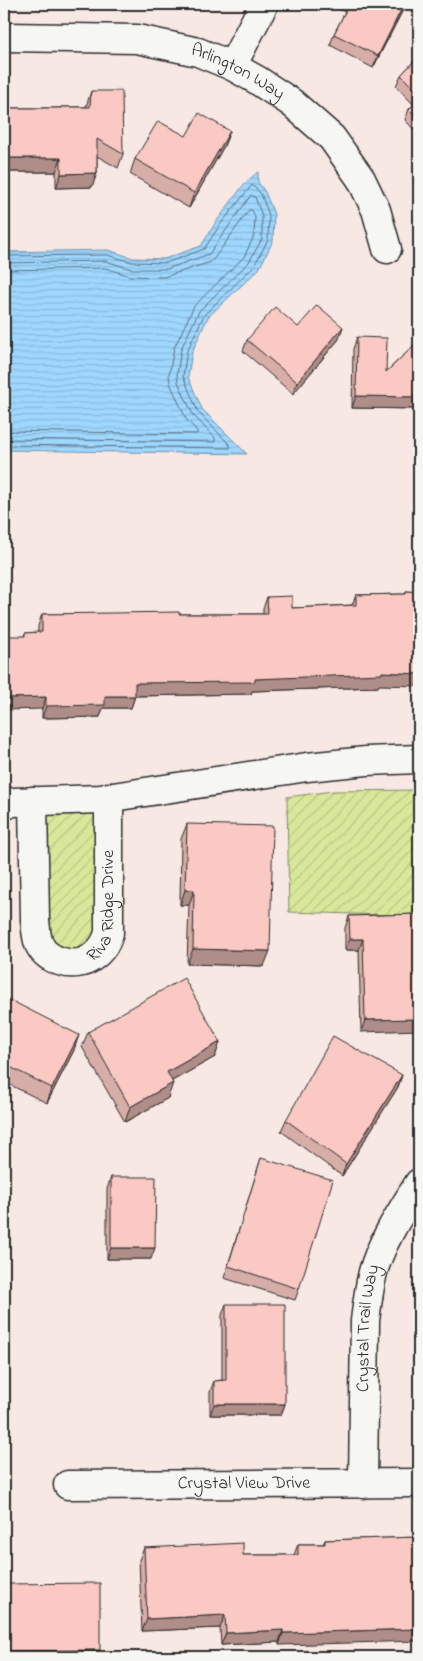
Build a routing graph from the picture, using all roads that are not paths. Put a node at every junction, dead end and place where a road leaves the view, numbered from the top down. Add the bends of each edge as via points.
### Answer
1 (264, 4) edge
2 (4, 36) edge
3 (232, 66) junction
4 (387, 249) dead end
5 (419, 759) edge
6 (110, 797) junction
7 (13, 801) edge
8 (419, 1183) edge
9 (419, 1483) edge
10 (363, 1484) junction
11 (68, 1485) dead end

1 - 3 street
2 - 3 street, Arlington Way via 137,39 198,52
3 - 4 street, Arlington Way via 292,103 332,138 361,179 376,210
5 - 6 street, Riva Ridge Drive via 307,767
6 - 7 street, Riva Ridge Drive
6 - 7 street, Riva Ridge Drive via 109,933 104,945 92,958 72,963 55,960 40,945
8 - 10 street, Crystal Trail Way via 392,1228 374,1270 368,1294
9 - 10 street, Crystal View Drive
10 - 11 street, Crystal View Drive

